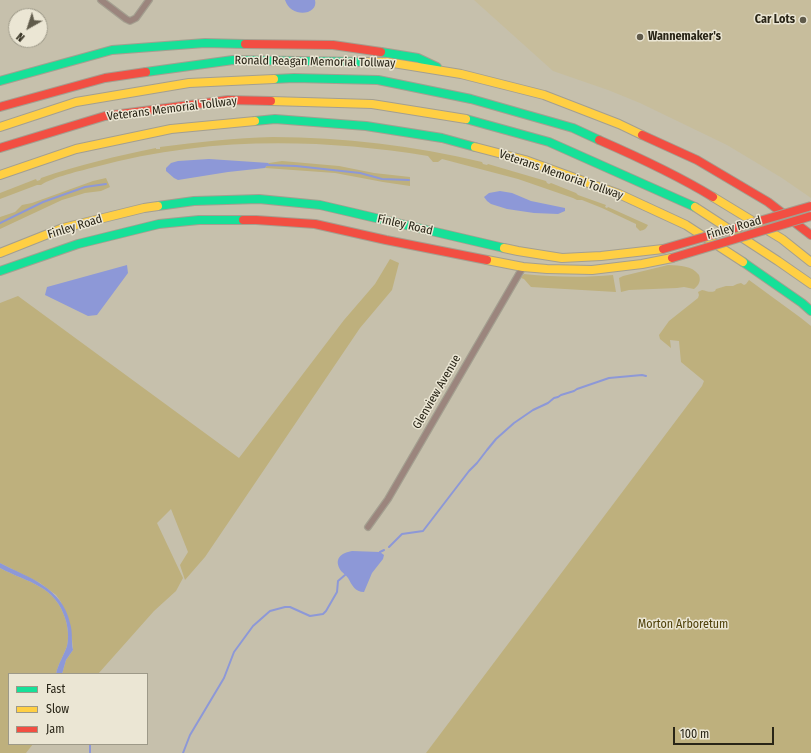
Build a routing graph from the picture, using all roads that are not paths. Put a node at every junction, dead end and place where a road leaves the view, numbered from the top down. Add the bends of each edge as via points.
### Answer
1 (101, 0) edge
2 (149, 0) edge
3 (446, 72) junction
4 (0, 82) edge
5 (0, 107) edge
6 (0, 127) edge
7 (0, 148) edge
8 (0, 175) edge
9 (811, 206) edge
10 (811, 216) edge
11 (811, 235) edge
12 (0, 253) edge
13 (811, 262) edge
14 (523, 267) junction
15 (0, 271) edge
16 (811, 284) edge
17 (811, 311) edge
18 (368, 527) dead end

1 - 2 street via 130,21 136,18
3 - 4 main road via 418,58 332,45 205,43 112,50
3 - 5 main road, Ronald Reagan Memorial Tollway via 387,62 233,60 105,78
3 - 11 main road, Ronald Reagan Memorial Tollway via 544,95 619,124 697,160 768,202
6 - 13 main road, Ronald Reagan Memorial Tollway via 76,102 189,83 294,78 378,80 471,98 573,128 694,185 782,239
7 - 16 main road, Veterans Memorial Tollway via 105,116 228,100 372,104 468,119 549,142 693,206
8 - 17 main road, Veterans Memorial Tollway via 76,149 171,129 275,119 366,126 442,138 525,160 619,194 686,225 747,264
9 - 12 main road, Finley Road, bridge via 663,249 562,258 518,251 320,205 259,199 194,201 144,208 63,228
10 - 14 main road, Finley Road, bridge via 672,258 642,264 592,270
14 - 15 main road, Finley Road via 315,224 206,220 159,224 78,244
14 - 18 street, Glenview Avenue via 388,499

